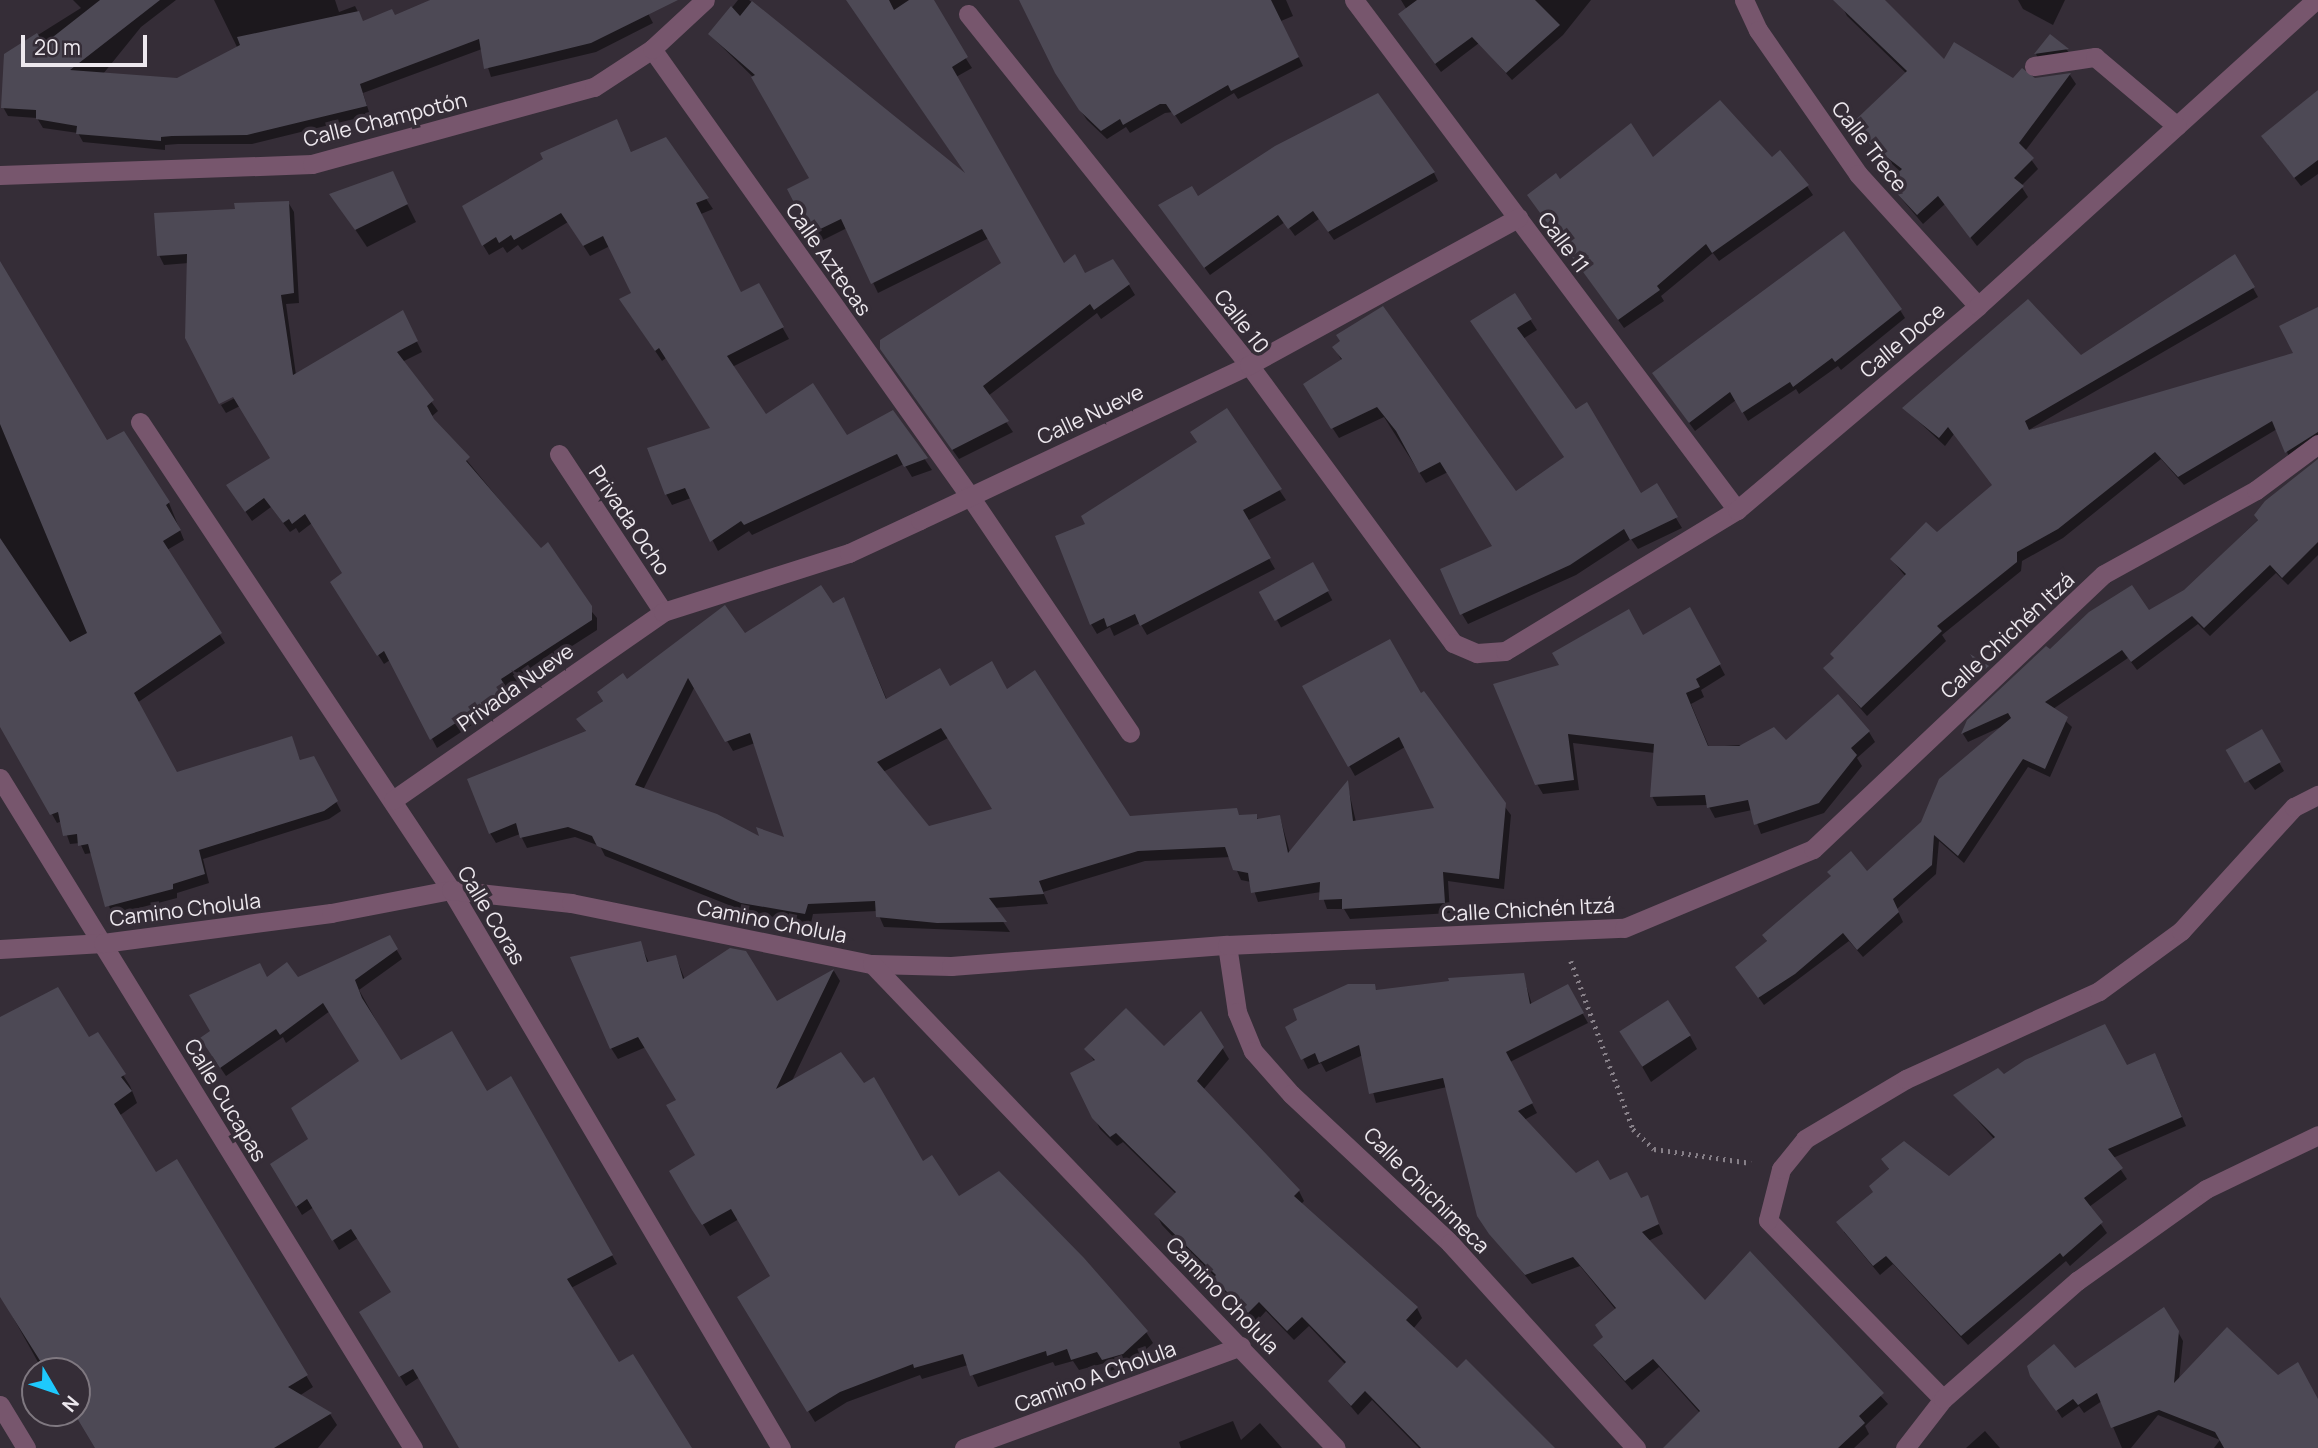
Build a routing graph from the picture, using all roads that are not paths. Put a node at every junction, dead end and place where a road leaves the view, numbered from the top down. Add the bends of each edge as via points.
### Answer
1 (705, 0) edge
2 (1354, 0) edge
3 (1744, 0) edge
4 (2316, 0) edge
5 (968, 14) dead end
6 (652, 49) junction
7 (2034, 66) dead end
8 (2177, 126) junction
9 (2, 172) edge
10 (1518, 218) junction
11 (1978, 306) junction
12 (1249, 365) junction
13 (140, 422) dead end
14 (2318, 444) edge
15 (559, 454) dead end
16 (969, 495) junction
17 (1737, 510) junction
18 (663, 612) junction
19 (1478, 653) joint
20 (1130, 733) dead end
21 (0, 778) edge
22 (2318, 795) edge
23 (393, 800) junction
24 (451, 890) junction
25 (103, 943) junction
26 (1227, 945) junction
27 (0, 949) edge
28 (872, 964) junction
29 (2318, 1135) edge
30 (1241, 1346) junction
31 (1943, 1399) junction
32 (0, 1405) edge
33 (26, 1448) edge
34 (412, 1448) edge
35 (780, 1448) edge
36 (964, 1448) edge
37 (1336, 1448) edge
38 (1636, 1448) edge
39 (1905, 1448) edge

1 - 6 street, Calle Champotón
2 - 10 street, Calle 11
3 - 11 street, Calle Trece via 1758,30 1858,174
4 - 8 street, Calle Doce
5 - 12 street, Calle 10
6 - 9 street, Calle Champotón via 594,88 312,164
6 - 16 street, Calle Aztecas
7 - 8 street via 2095,57
8 - 11 street, Calle Doce
10 - 12 street, Calle Nueve
10 - 17 street, Calle 11
11 - 17 street, Calle Doce
12 - 16 street, Calle Nueve
12 - 19 street, Calle 10 via 1454,643
13 - 23 street, Calle Coras
14 - 26 street, Calle Chichén Itzá via 2256,490 2104,575 1813,849 1623,928
15 - 18 street, Privada Ocho
16 - 18 street, Calle Nueve via 849,553
16 - 20 street, Calle Aztecas
17 - 19 street, Calle Doce via 1506,651
18 - 23 street, Privada Nueve
21 - 25 street, Calle Cucapas
22 - 31 street via 2294,807 2181,931 2099,991 1906,1079 1805,1139 1781,1169 1768,1220
23 - 24 street, Calle Coras
24 - 25 street, Camino Cholula via 331,913
24 - 28 street, Camino Cholula via 584,905
24 - 35 street, Calle Coras
25 - 27 street, Camino Cholula
25 - 34 street, Calle Cucapas
26 - 28 street, Calle Chichén Itzá via 951,967
26 - 38 street, Calle Chichimeca via 1237,1012 1253,1051 1290,1094 1450,1242
28 - 30 street, Camino Cholula
29 - 31 street via 2206,1189 2077,1281
30 - 36 street, Camino A Cholula
30 - 37 street, Camino Cholula
31 - 39 street
32 - 33 street

